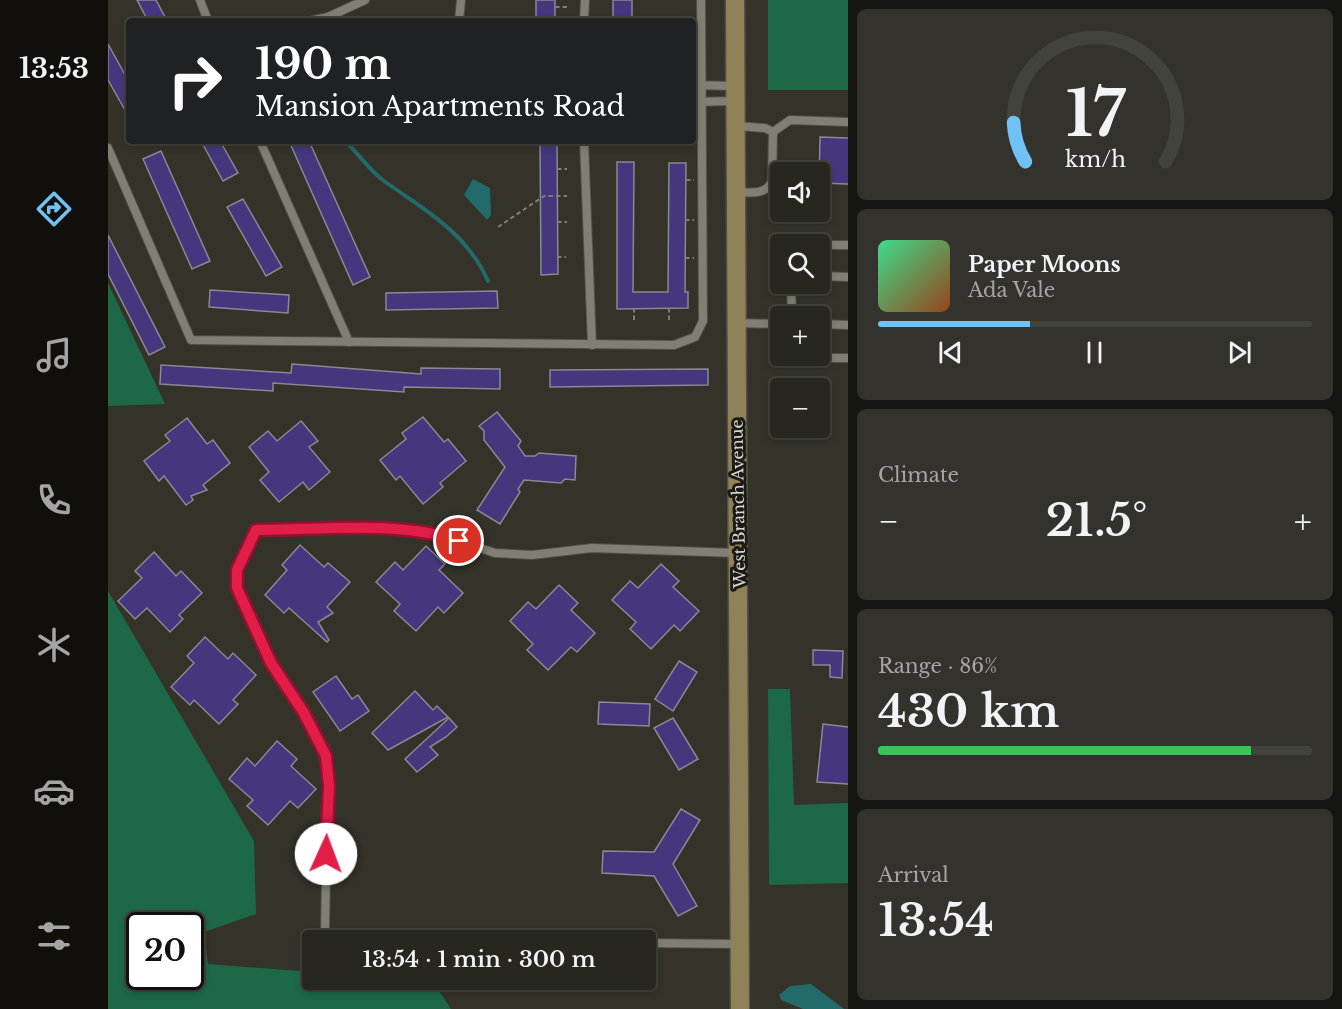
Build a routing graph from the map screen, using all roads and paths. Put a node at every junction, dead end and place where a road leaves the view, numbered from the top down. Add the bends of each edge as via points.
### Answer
1 (200, 0) edge
2 (365, 0) edge
3 (461, 0) edge
4 (585, 0) edge
5 (701, 0) edge
6 (735, 0) edge
7 (555, 7) dead end
8 (567, 7) dead end
9 (328, 17) junction
10 (207, 18) edge
11 (324, 18) edge
12 (332, 18) edge
13 (459, 18) edge
14 (584, 18) edge
15 (697, 85) edge
16 (734, 93) junction
17 (697, 102) edge
18 (848, 122) edge
19 (734, 126) junction
20 (773, 132) junction
21 (261, 144) edge
22 (584, 144) edge
23 (108, 148) edge
24 (567, 169) dead end
25 (557, 170) dead end
26 (686, 180) dead end
27 (694, 180) dead end
28 (736, 192) junction
29 (567, 196) dead end
30 (685, 219) dead end
31 (694, 220) dead end
32 (556, 222) dead end
33 (567, 222) dead end
34 (498, 227) dead end
35 (830, 245) edge
36 (848, 245) edge
37 (557, 257) dead end
38 (566, 257) dead end
39 (685, 258) dead end
40 (694, 258) dead end
41 (830, 276) edge
42 (848, 277) edge
43 (669, 308) dead end
44 (634, 309) dead end
45 (634, 320) dead end
46 (669, 320) dead end
47 (736, 323) junction
48 (770, 324) edge
49 (830, 324) edge
50 (848, 325) edge
51 (349, 342) junction
52 (592, 345) junction
53 (830, 358) edge
54 (848, 358) edge
55 (739, 553) junction
56 (326, 930) edge
57 (656, 943) edge
58 (740, 944) junction
59 (740, 1009) edge

1 - 10 lane
2 - 9 lane
3 - 13 lane
4 - 14 lane
5 - 15 lane
6 - 16 street, West Branch Avenue
7 - 8 path
9 - 11 lane
9 - 12 lane
15 - 16 lane
15 - 17 lane
16 - 17 lane
16 - 19 street, West Branch Avenue
17 - 52 lane via 703,321 694,338 674,345
18 - 20 lane via 790,120
19 - 20 lane
19 - 28 street, West Branch Avenue
20 - 28 lane via 772,182 768,189 761,193
21 - 51 lane
22 - 52 lane
23 - 51 lane via 191,340
24 - 25 path
26 - 27 path
28 - 47 street, West Branch Avenue
29 - 34 path via 544,196
30 - 31 path
32 - 33 path
35 - 36 lane
37 - 38 path
39 - 40 path
41 - 42 lane
43 - 46 path
44 - 45 path
47 - 48 lane
47 - 55 street, West Branch Avenue
49 - 50 lane
51 - 52 lane
53 - 54 lane
55 - 56 lane via 592,548 532,555 495,553 441,535 399,529 256,530 237,570 237,588 271,663 322,747 328,769
55 - 58 street, West Branch Avenue
57 - 58 lane
58 - 59 street, West Branch Avenue

